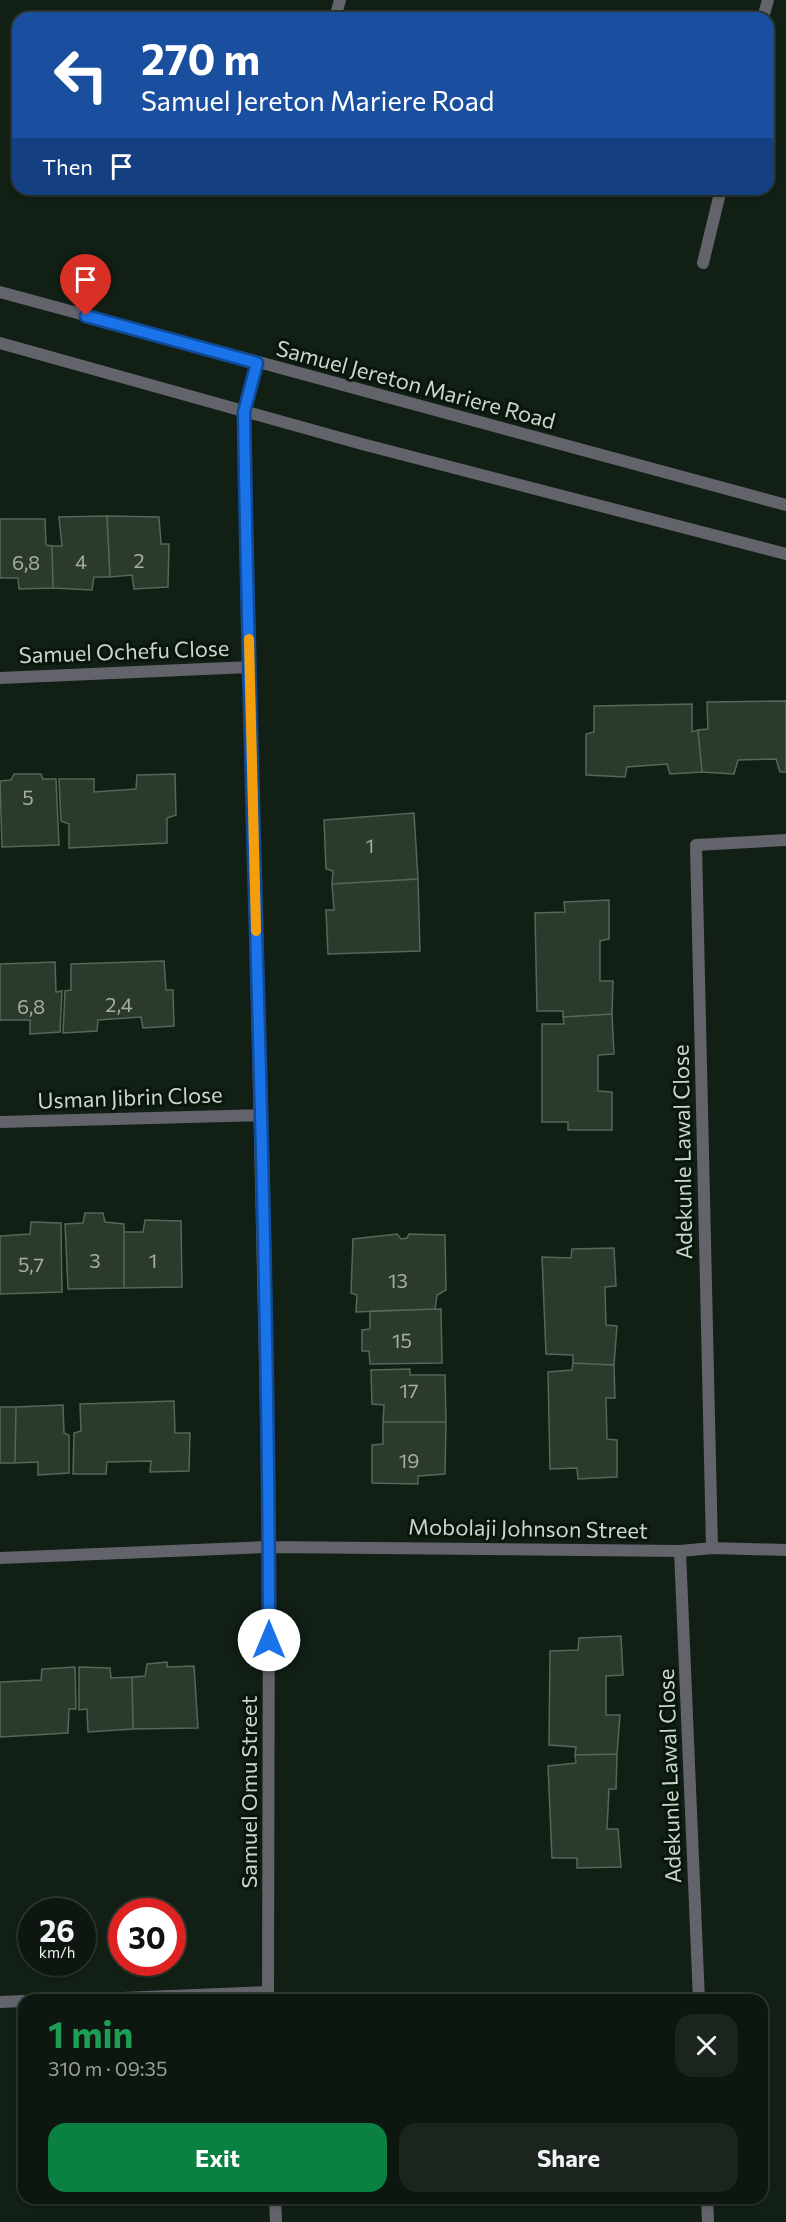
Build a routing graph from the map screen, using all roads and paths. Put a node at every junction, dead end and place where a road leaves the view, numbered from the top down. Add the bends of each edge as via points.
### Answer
1 (720, 195) edge
2 (703, 263) dead end
3 (0, 292) edge
4 (0, 344) edge
5 (257, 363) junction
6 (244, 412) junction
7 (786, 505) edge
8 (786, 554) edge
9 (250, 667) junction
10 (0, 678) edge
11 (786, 840) edge
12 (261, 1114) junction
13 (0, 1122) edge
14 (269, 1547) junction
15 (712, 1548) junction
16 (786, 1550) edge
17 (680, 1551) junction
18 (0, 1558) edge
19 (268, 1994) edge
20 (699, 1994) edge
21 (18, 2001) edge
22 (0, 2002) edge
23 (275, 2204) edge
24 (707, 2204) edge
25 (276, 2222) edge
26 (708, 2222) edge

1 - 2 street
3 - 5 street, Samuel Jereton Mariere Road
4 - 6 street
5 - 6 street, Samuel Omu Street
5 - 7 street, Samuel Jereton Mariere Road
6 - 8 street
6 - 9 street, Samuel Omu Street
9 - 10 street, Samuel Ochefu Close
9 - 12 street, Samuel Omu Street
11 - 15 street, Adekunle Lawal Close via 696,845
12 - 13 street, Usman Jibrin Close
12 - 14 street, Samuel Omu Street
14 - 17 street, Mobolaji Johnson Street
14 - 18 street, Mobolaji Johnson Street
14 - 19 street, Samuel Omu Street
15 - 16 street, Mobolaji Johnson Street
15 - 17 street, Mobolaji Johnson Street
17 - 20 street, Adekunle Lawal Close
21 - 22 street
23 - 25 street
24 - 26 street

